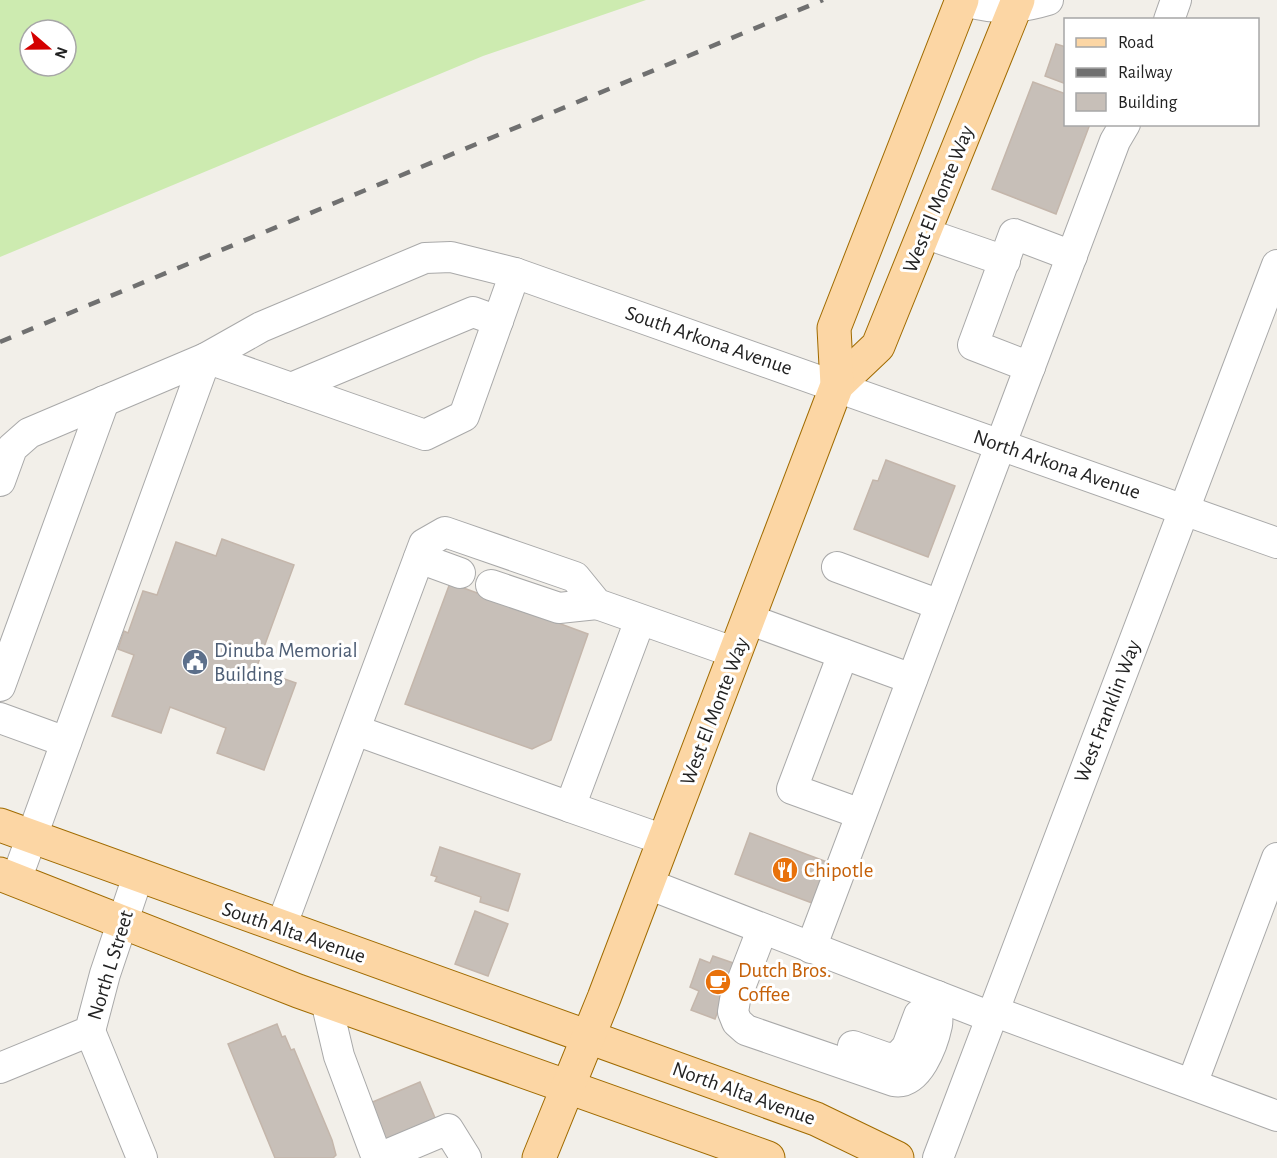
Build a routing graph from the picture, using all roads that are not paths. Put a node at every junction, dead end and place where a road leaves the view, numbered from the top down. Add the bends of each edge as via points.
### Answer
1 (962, 0) edge
2 (1048, 0) edge
3 (1176, 0) edge
4 (1016, 4) edge
5 (1170, 18) edge
6 (1124, 126) edge
7 (924, 233) junction
8 (1072, 256) junction
9 (1005, 261) junction
10 (1277, 265) edge
11 (515, 273) junction
12 (498, 321) junction
13 (206, 358) junction
14 (1030, 367) junction
15 (837, 385) junction
16 (291, 388) junction
17 (104, 401) junction
18 (1001, 445) junction
19 (0, 481) edge
20 (1184, 509) junction
21 (1277, 543) edge
22 (419, 558) junction
23 (837, 567) dead end
24 (460, 573) dead end
25 (491, 585) dead end
26 (597, 604) junction
27 (940, 605) junction
28 (640, 620) junction
29 (748, 620) junction
30 (736, 653) junction
31 (843, 654) junction
32 (912, 679) junction
33 (0, 686) edge
34 (0, 718) edge
35 (356, 730) junction
36 (66, 742) junction
37 (570, 807) junction
38 (861, 814) junction
39 (0, 825) edge
40 (31, 836) junction
41 (664, 840) junction
42 (1277, 858) edge
43 (138, 876) junction
44 (8, 877) edge
45 (648, 884) junction
46 (121, 924) junction
47 (281, 927) junction
48 (762, 930) junction
49 (811, 948) junction
50 (326, 1001) junction
51 (936, 1001) junction
52 (992, 1014) junction
53 (90, 1031) junction
54 (588, 1035) junction
55 (0, 1068) edge
56 (1192, 1084) junction
57 (567, 1088) junction
58 (1277, 1116) edge
59 (142, 1158) edge
60 (378, 1158) edge
61 (466, 1158) edge
62 (539, 1158) edge
63 (768, 1158) edge
64 (897, 1158) edge
65 (938, 1158) edge

1 - 4 street via 987,7
1 - 15 main road, West El Monte Way via 834,328
2 - 4 street
3 - 5 street
4 - 7 main road, West El Monte Way
6 - 8 street
7 - 9 street
7 - 15 main road, West El Monte Way via 878,346
8 - 9 street via 1014,234
8 - 14 street
9 - 14 street via 973,345
10 - 20 street, West Franklin Way
11 - 12 street
11 - 13 street, South Arkona Avenue via 451,256 425,258 261,327
11 - 15 street, South Arkona Avenue
12 - 16 street via 473,312
12 - 16 street via 464,416 425,435
13 - 16 street
13 - 17 street, South Arkona Avenue
13 - 36 street
14 - 18 street
15 - 18 street, North Arkona Avenue
15 - 29 main road, West El Monte Way
17 - 19 street, South Arkona Avenue via 28,433 12,448
17 - 33 street
18 - 20 street, North Arkona Avenue
18 - 27 street
20 - 21 street, North Arkona Avenue
20 - 52 street, West Franklin Way
22 - 24 street
22 - 26 street via 424,544 445,532 575,578
22 - 35 street
23 - 27 street
25 - 26 street via 559,608
26 - 28 street
27 - 32 street
28 - 30 street
28 - 37 street
29 - 30 main road, West El Monte Way
29 - 31 street
30 - 41 main road, West El Monte Way
31 - 32 street
31 - 38 street via 792,789
32 - 38 street
34 - 36 street
35 - 37 street
35 - 47 street
36 - 40 street
37 - 41 street
38 - 49 street
39 - 40 main road, South Alta Avenue
40 - 43 main road, South Alta Avenue
40 - 44 street
41 - 45 main road, West El Monte Way
42 - 56 street
43 - 46 street, North L Street
43 - 47 main road, South Alta Avenue
44 - 46 main road
45 - 48 street
45 - 54 main road, West El Monte Way
46 - 50 main road
46 - 53 street, North L Street
47 - 54 main road, South Alta Avenue
48 - 49 street
48 - 51 street via 733,1012 741,1027 904,1082 921,1066 937,1024
49 - 51 street
50 - 57 main road
50 - 60 street via 339,1056
51 - 52 street
52 - 56 street
52 - 65 street, West Franklin Way
53 - 55 street, North L Street
53 - 59 street
54 - 57 main road, West El Monte Way
54 - 64 main road, North Alta Avenue via 816,1119
56 - 58 street
57 - 62 main road, West El Monte Way
57 - 63 main road
60 - 61 street via 448,1129

